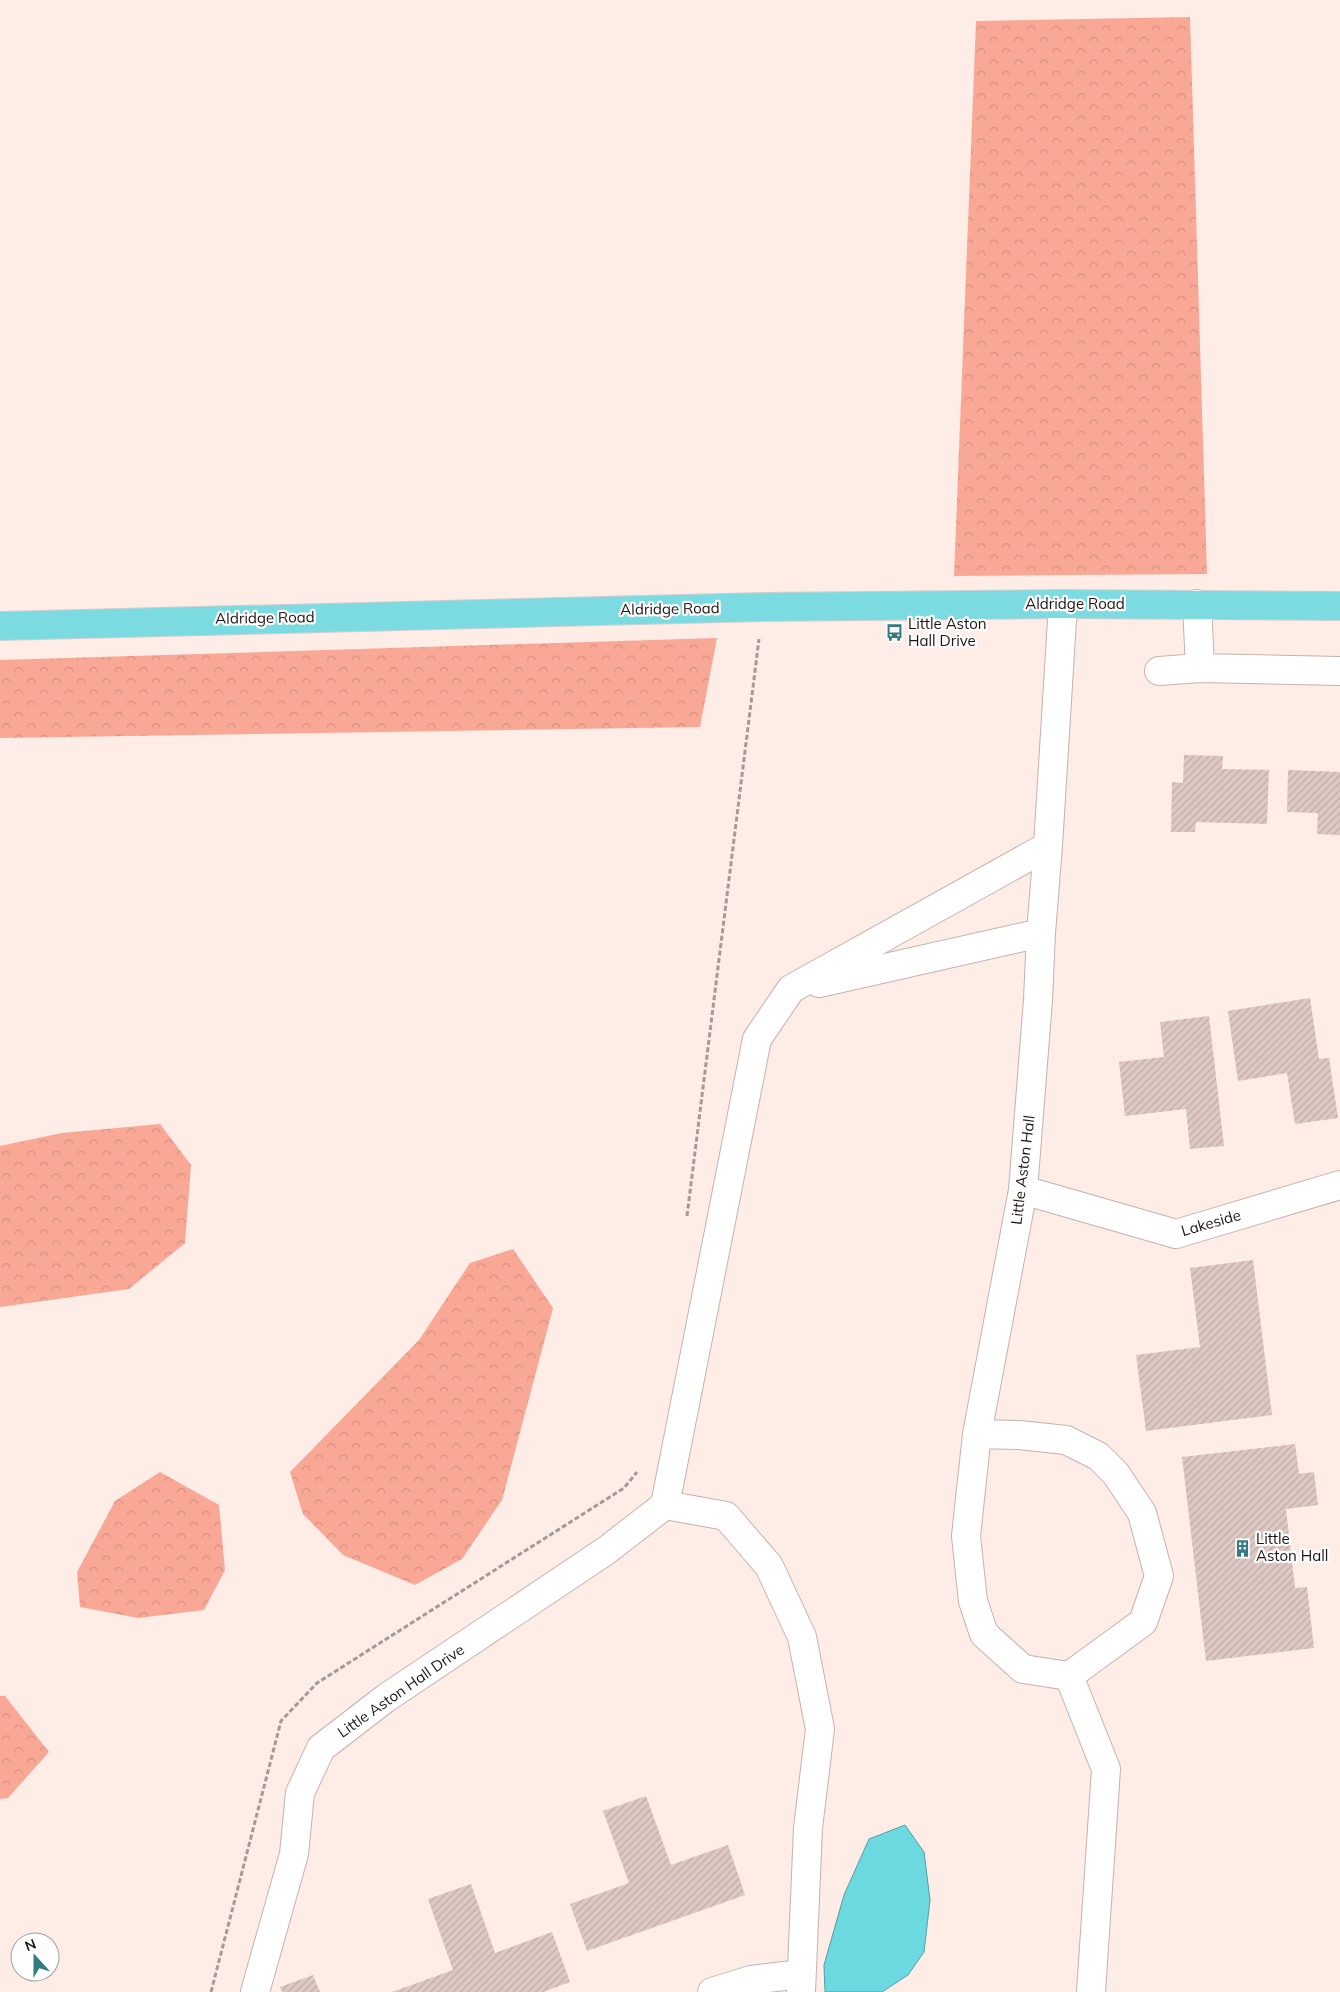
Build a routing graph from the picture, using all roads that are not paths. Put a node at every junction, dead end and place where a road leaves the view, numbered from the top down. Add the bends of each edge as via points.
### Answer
1 (1063, 604) junction
2 (1197, 604) junction
3 (1340, 606) edge
4 (0, 626) edge
5 (1200, 668) junction
6 (1159, 671) dead end
7 (1340, 671) edge
8 (1048, 846) junction
9 (1041, 933) junction
10 (791, 990) junction
11 (1340, 1185) edge
12 (1024, 1190) junction
13 (977, 1434) junction
14 (665, 1504) junction
15 (1069, 1676) junction
16 (801, 1983) edge
17 (255, 1992) edge
18 (712, 1992) edge
19 (1092, 1992) edge

1 - 2 main road, Aldridge Road
1 - 4 main road, Aldridge Road via 763,606
1 - 8 street, Little Aston Hall
2 - 3 main road, Aldridge Road
2 - 5 street
5 - 6 street
5 - 7 street
8 - 9 street, Little Aston Hall
8 - 10 street
9 - 10 street
9 - 12 street, Little Aston Hall
10 - 14 street via 757,1039
11 - 12 street, Lakeside via 1176,1234
12 - 13 street, Little Aston Hall
13 - 15 street, Little Aston Hall via 966,1536 973,1601 984,1634 1023,1669
13 - 15 street via 1066,1440 1098,1456 1116,1474 1142,1513 1158,1576 1143,1622
14 - 16 street via 726,1516 769,1566 802,1637 820,1729 808,1828
14 - 17 street, Little Aston Hall Drive via 607,1550 386,1698 321,1748 300,1794 294,1854
15 - 19 street via 1106,1769
16 - 18 street via 751,1980

